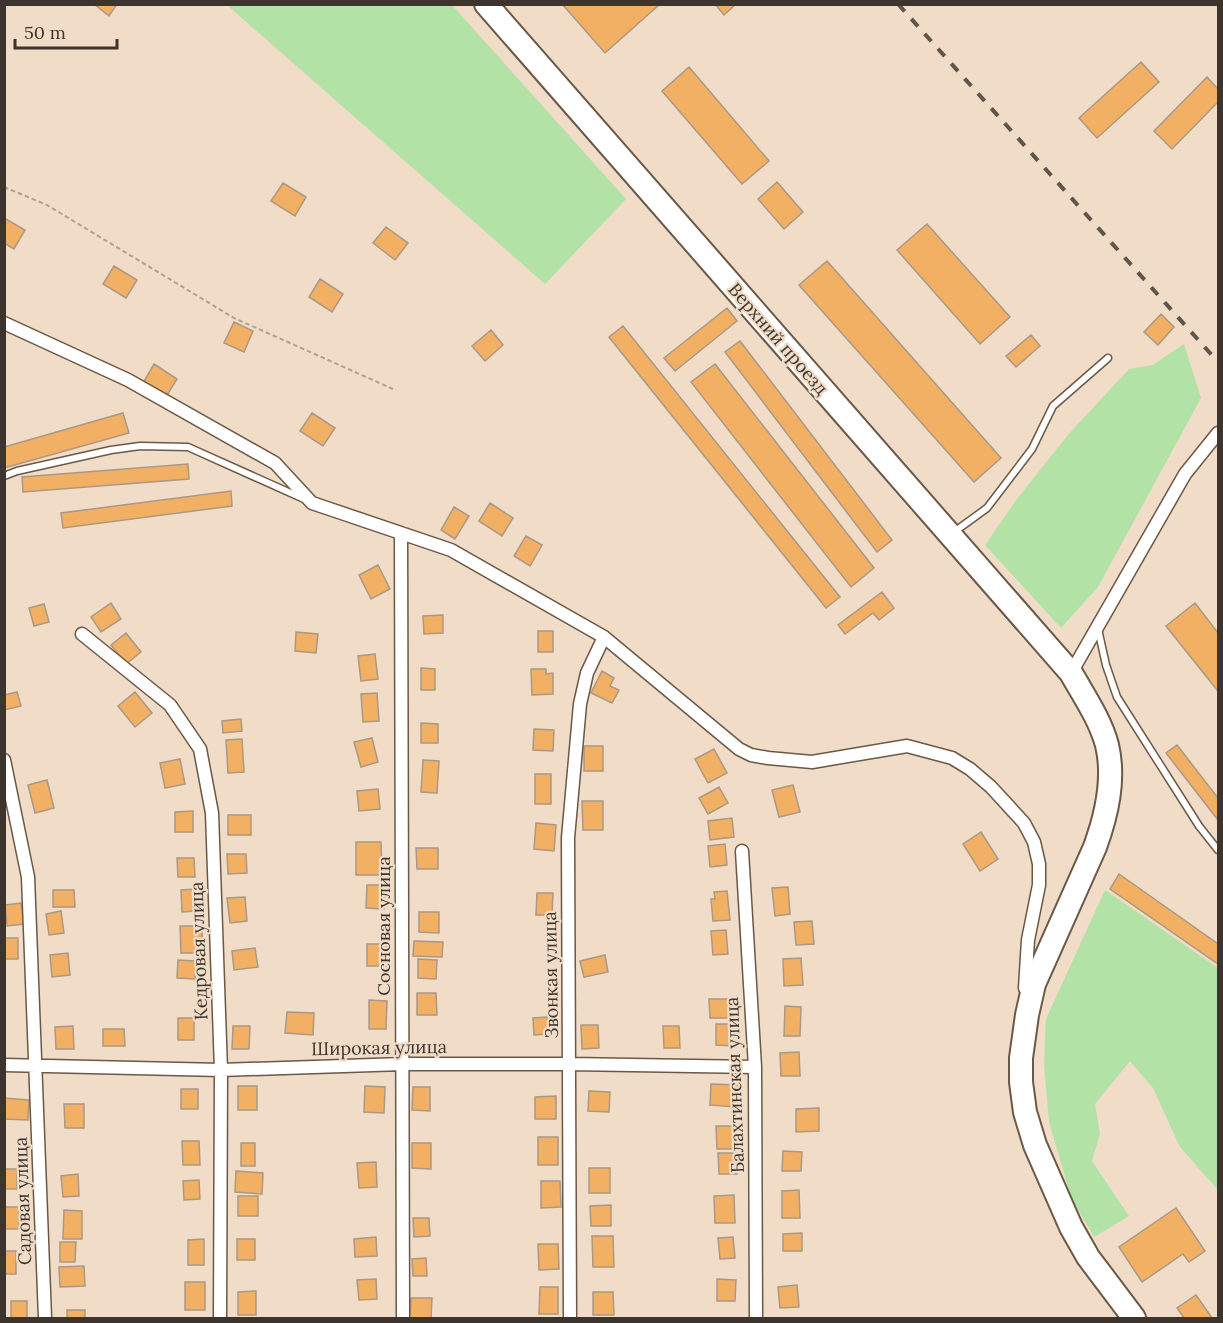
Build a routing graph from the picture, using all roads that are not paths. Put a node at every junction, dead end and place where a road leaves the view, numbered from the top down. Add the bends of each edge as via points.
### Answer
1 (486, 4) edge
2 (4, 323) edge
3 (1108, 358) dead end
4 (1218, 433) edge
5 (4, 476) edge
6 (312, 503) junction
7 (400, 532) junction
8 (951, 535) junction
9 (1098, 627) junction
10 (82, 634) dead end
11 (604, 637) junction
12 (1071, 673) junction
13 (4, 760) edge
14 (1218, 849) edge
15 (742, 851) dead end
16 (1031, 996) junction
17 (570, 1064) junction
18 (4, 1065) edge
19 (36, 1065) junction
20 (403, 1065) junction
21 (755, 1067) junction
22 (221, 1070) junction
23 (45, 1318) edge
24 (220, 1318) edge
25 (403, 1318) edge
26 (570, 1318) edge
27 (756, 1318) edge
28 (1134, 1318) edge

1 - 8 highway, Верхний проезд
2 - 6 street via 128,380 275,463
3 - 8 lane via 1053,406 1032,449 987,508
4 - 9 street via 1185,474
5 - 6 lane via 111,450 188,447
6 - 7 lane
7 - 11 street via 451,550
7 - 20 street, Сосновая улица
8 - 12 highway, Верхний проезд
9 - 12 street
9 - 14 lane via 1118,697 1199,826
10 - 22 street, Кедровая улица via 170,705 200,749 212,813
11 - 16 street via 751,755 812,762 907,746 952,758 970,769 1024,823 1040,864 1028,940 1025,988
11 - 17 street, Звонкая улица via 587,673 580,704 568,838
12 - 16 highway, Верхний проезд via 1107,745 1108,802 1095,846 1039,969
13 - 19 street, Садовая улица via 28,877
15 - 21 street, Балахтинская улица
16 - 28 highway, Верхний проезд via 1021,1082 1035,1145 1083,1247
17 - 20 street, Широкая улица
17 - 21 street, Широкая улица
17 - 26 street, Звонкая улица
18 - 19 street, Широкая улица
19 - 22 street, Широкая улица
19 - 23 street, Садовая улица
20 - 22 street, Широкая улица
20 - 25 street, Сосновая улица
21 - 27 street, Балахтинская улица
22 - 24 street, Кедровая улица

